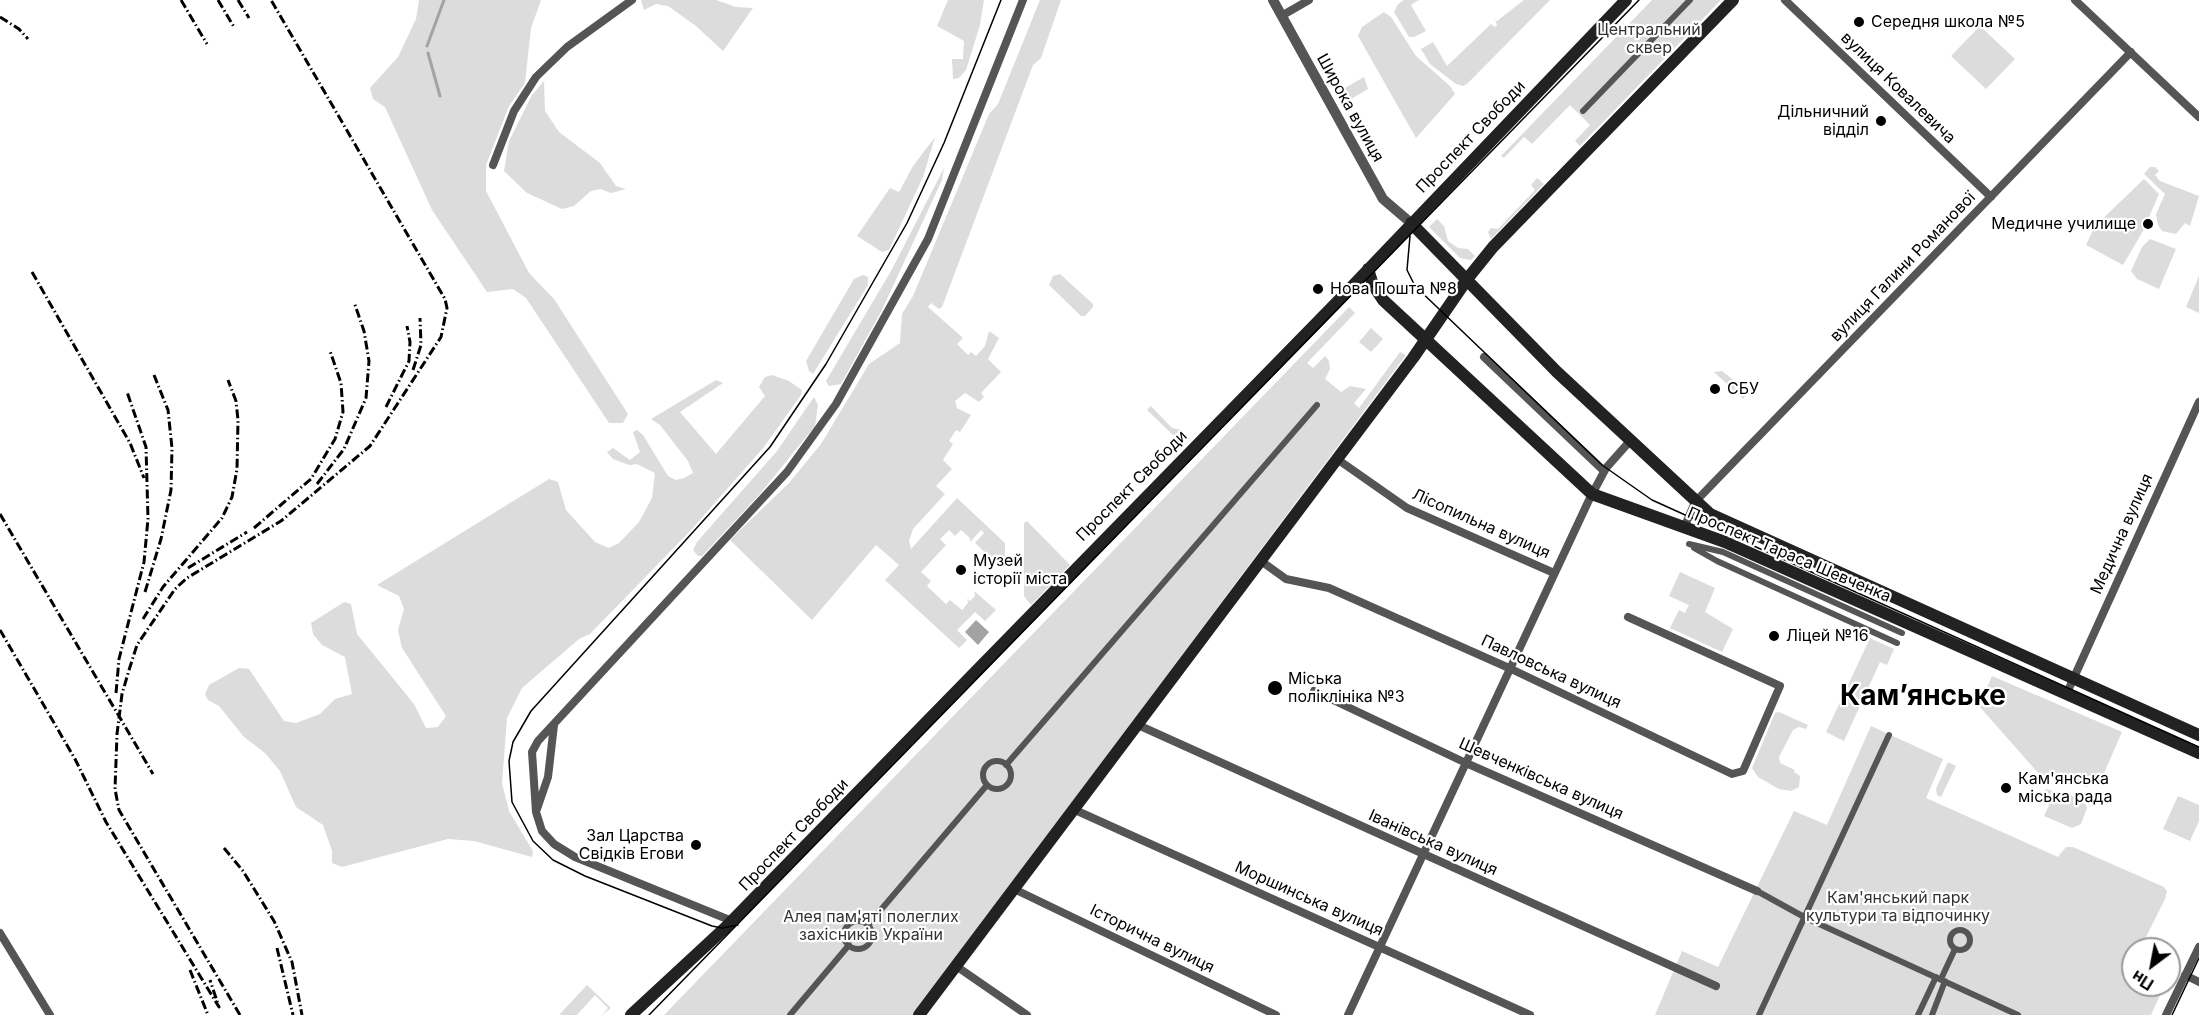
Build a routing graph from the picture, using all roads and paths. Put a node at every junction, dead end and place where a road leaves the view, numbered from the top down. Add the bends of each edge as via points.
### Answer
1 (632, 0) edge
2 (1023, 0) edge
3 (1273, 0) edge
4 (1309, 0) edge
5 (1626, 0) edge
6 (1690, 0) edge
7 (1733, 0) edge
8 (1785, 0) edge
9 (2075, 0) edge
10 (1283, 15) junction
11 (2131, 52) junction
12 (1583, 111) dead end
13 (2199, 117) edge
14 (493, 165) dead end
15 (1991, 197) junction
16 (1410, 222) junction
17 (1368, 268) junction
18 (1468, 278) junction
19 (1427, 338) junction
20 (1484, 357) dead end
21 (2199, 402) edge
22 (1317, 405) dead end
23 (1630, 441) junction
24 (1337, 459) junction
25 (1604, 471) junction
26 (1592, 494) junction
27 (1695, 502) junction
28 (1684, 528) junction
29 (1261, 561) junction
30 (1554, 573) junction
31 (1628, 617) dead end
32 (1902, 633) dead end
33 (1897, 643) dead end
34 (1509, 668) junction
35 (2073, 679) junction
36 (1314, 691) dead end
37 (2066, 696) junction
38 (554, 724) junction
39 (1138, 725) junction
40 (1889, 735) dead end
41 (2199, 735) edge
42 (2199, 753) edge
43 (1466, 763) junction
44 (1006, 765) junction
45 (987, 785) junction
46 (1075, 810) junction
47 (536, 812) junction
48 (1423, 856) junction
49 (1014, 889) junction
50 (1757, 891) joint
51 (1806, 918) junction
52 (732, 921) junction
53 (868, 925) junction
54 (0, 933) edge
55 (849, 945) junction
56 (2199, 947) edge
57 (1380, 948) junction
58 (1955, 949) dead end
59 (956, 966) junction
60 (2185, 975) junction
61 (1941, 979) junction
62 (2199, 982) edge
63 (1716, 986) dead end
64 (50, 1015) edge
65 (631, 1015) edge
66 (790, 1015) edge
67 (918, 1015) edge
68 (1027, 1015) edge
69 (1276, 1015) edge
70 (1348, 1015) edge
71 (1530, 1015) edge
72 (1759, 1015) edge
73 (1918, 1015) edge
74 (1932, 1015) edge
75 (2018, 1015) edge
76 (2166, 1015) edge

1 - 14 street via 559,53 536,77 514,111
2 - 38 street via 928,238 845,390 787,472
3 - 10 street, Широка вулиця
4 - 10 street
5 - 16 main road, Проспект Свободи
6 - 12 street
7 - 18 main road via 1493,247
8 - 15 street, вулиця Ковалевича
9 - 11 street
10 - 16 street, Широка вулиця via 1383,199
11 - 13 street
11 - 15 street, вулиця Галини Романової
15 - 27 street, вулиця Галини Романової
16 - 17 main road, Проспект Свободи
16 - 18 main road, Проспект Тараса Шевченка
17 - 19 main road, Проспект Тараса Шевченка via 1383,300
17 - 52 main road, Проспект Свободи
18 - 19 main road
18 - 23 main road, Проспект Тараса Шевченка via 1491,307
19 - 24 main road
19 - 26 main road, Проспект Тараса Шевченка
20 - 25 street
21 - 35 street, Медична вулиця
22 - 44 street
23 - 25 street
23 - 27 main road, Проспект Тараса Шевченка
24 - 29 main road
24 - 30 street, Лісопильна вулиця via 1407,508
25 - 26 street
26 - 28 main road, Проспект Тараса Шевченка
26 - 30 street
27 - 28 street
27 - 35 main road, Проспект Тараса Шевченка via 1710,514
28 - 37 main road, Проспект Тараса Шевченка via 1736,547
29 - 34 street, Павловська вулиця via 1286,579 1329,588
29 - 39 main road
30 - 34 street
31 - 34 street, Павловська вулиця via 1780,686 1743,771 1732,774
32 - 33 street via 1723,552 1689,544 1717,561
34 - 43 street
35 - 37 street, Медична вулиця
35 - 41 main road, Проспект Тараса Шевченка
36 - 43 street, Шевченківська вулиця
37 - 42 main road, Проспект Тараса Шевченка
38 - 47 street via 548,777
38 - 47 street via 532,752
39 - 46 main road
39 - 48 street, Іванівська вулиця
40 - 51 street
43 - 48 street
43 - 50 street, Шевченківська вулиця
44 - 45 street via 996,762 986,766 983,776
44 - 45 street via 1010,774 1007,784 997,789
45 - 53 street
46 - 49 main road
46 - 57 street, Моршинська вулиця
47 - 52 street via 542,831 574,857
48 - 57 street
48 - 63 street, Іванівська вулиця
49 - 59 main road
49 - 69 street, Історична вулиця
50 - 51 street
51 - 61 street
51 - 72 street
52 - 65 main road, Проспект Свободи
53 - 55 street via 858,921 848,926 845,936
53 - 55 street via 872,934 869,944 859,949
54 - 64 street
55 - 66 street
56 - 60 street
57 - 70 street
57 - 71 street, Моршинська вулиця
58 - 61 street
59 - 67 main road
59 - 68 street
60 - 62 street
60 - 76 street
61 - 73 street
61 - 74 street
61 - 75 street

